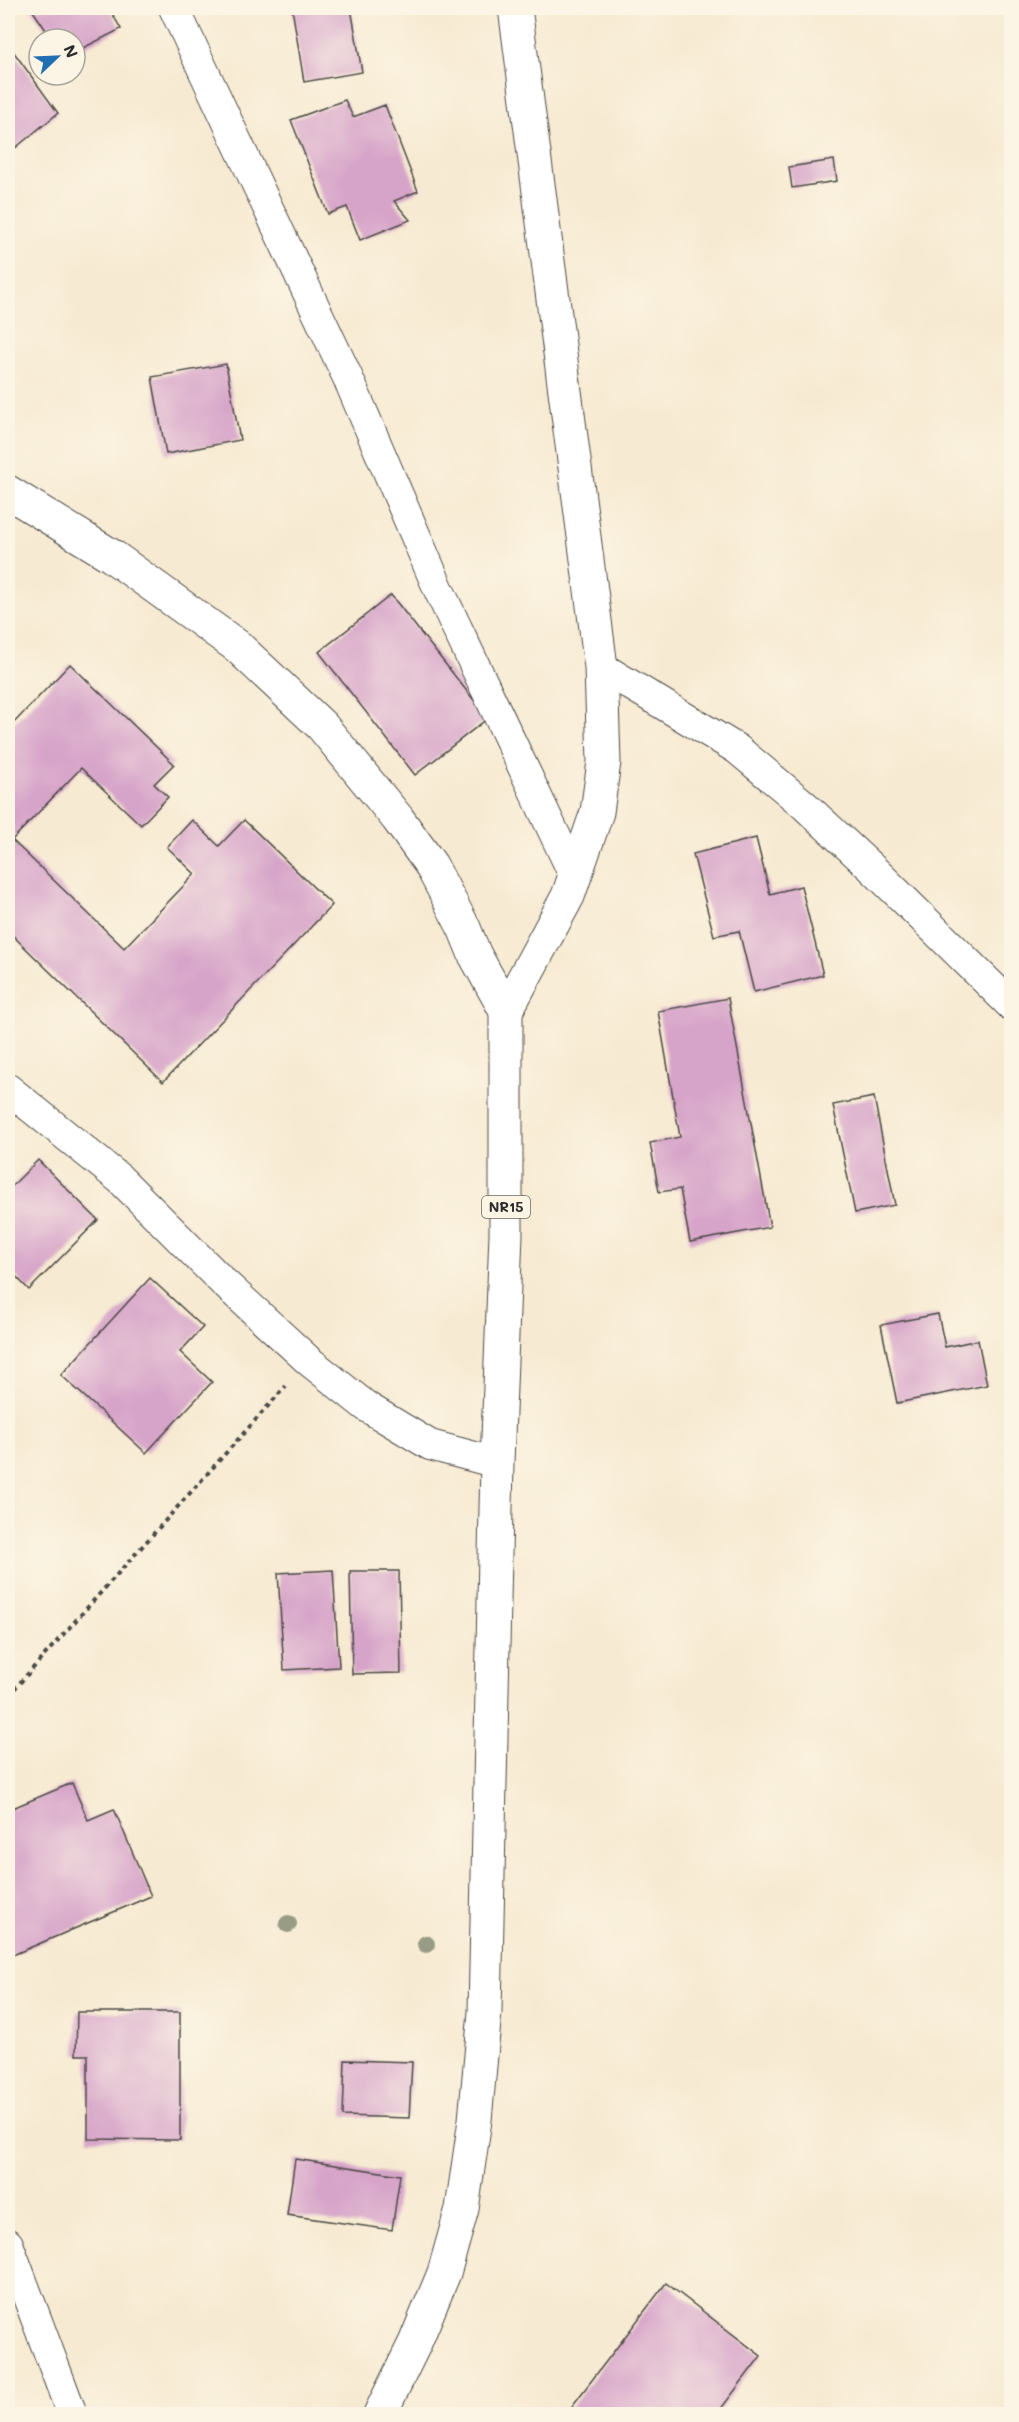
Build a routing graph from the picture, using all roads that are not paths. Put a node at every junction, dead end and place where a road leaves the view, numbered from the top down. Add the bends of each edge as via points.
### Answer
1 (174, 8) edge
2 (514, 8) edge
3 (8, 492) edge
4 (601, 667) junction
5 (575, 877) junction
6 (1011, 1006) edge
7 (506, 1011) junction
8 (8, 1089) edge
9 (498, 1462) junction
10 (8, 2244) edge
11 (72, 2415) edge
12 (380, 2415) edge

1 - 5 street via 348,378 438,588
2 - 4 main road, NR15
3 - 7 main road via 112,555 237,646 322,726 431,865
4 - 5 main road, NR15 via 604,762 597,812
4 - 6 street via 737,749 867,863
5 - 7 main road, NR15
7 - 9 main road, NR15 via 506,1234
8 - 9 street via 120,1179 222,1281 309,1361 367,1407 430,1445
9 - 12 main road, NR15 via 485,2012 476,2120 462,2209 444,2273
10 - 11 street

